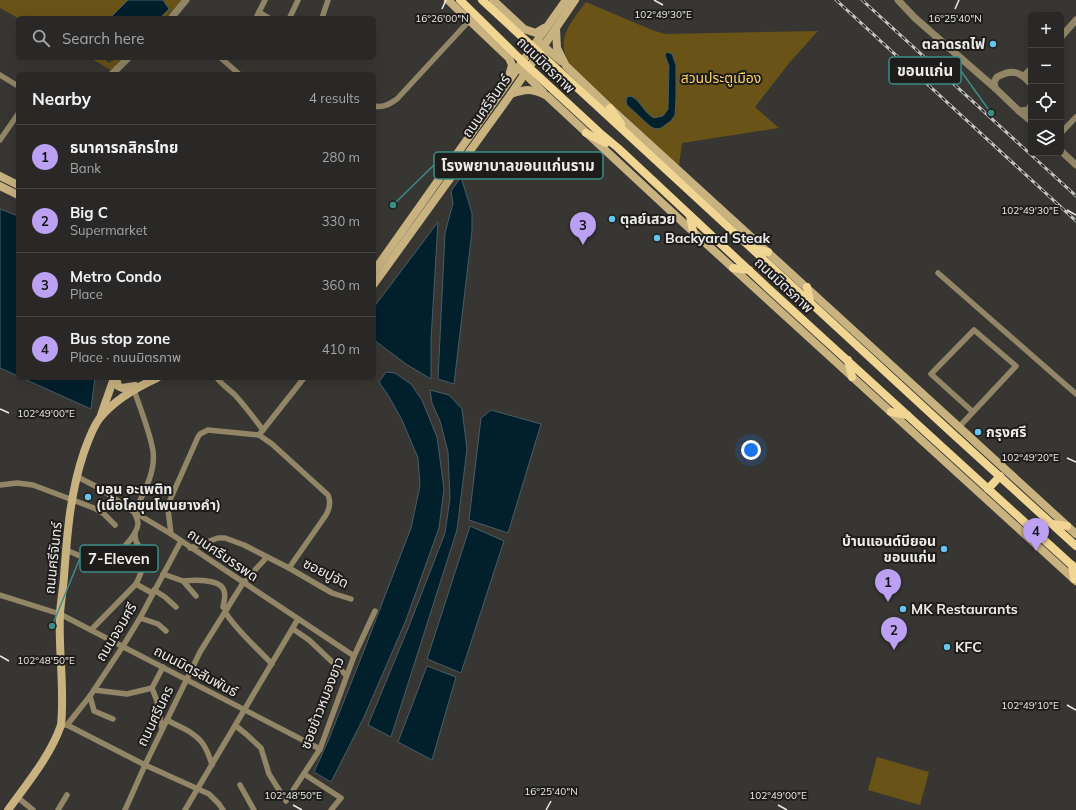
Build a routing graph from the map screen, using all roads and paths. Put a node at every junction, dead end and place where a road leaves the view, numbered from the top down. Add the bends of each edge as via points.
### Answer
1 (186, 0) edge
2 (265, 0) edge
3 (298, 0) edge
4 (328, 0) edge
5 (448, 0) edge
6 (456, 0) edge
7 (482, 0) edge
8 (493, 0) edge
9 (566, 0) edge
10 (575, 0) edge
11 (898, 0) edge
12 (463, 3) edge
13 (257, 15) edge
14 (173, 16) edge
15 (290, 16) edge
16 (323, 16) edge
17 (1076, 20) edge
18 (469, 21) junction
19 (550, 23) junction
20 (524, 29) junction
21 (556, 29) junction
22 (1064, 34) edge
23 (539, 47) junction
24 (509, 58) junction
25 (126, 60) edge
26 (223, 60) edge
27 (566, 66) junction
28 (523, 67) junction
29 (114, 72) edge
30 (237, 72) edge
31 (1028, 72) edge
32 (0, 75) edge
33 (1024, 76) junction
34 (983, 77) junction
35 (997, 77) junction
36 (1028, 81) edge
37 (16, 85) edge
38 (504, 86) junction
39 (995, 88) junction
40 (511, 94) junction
41 (547, 96) junction
42 (376, 106) edge
43 (613, 110) junction
44 (1028, 110) edge
45 (1019, 111) junction
46 (16, 117) edge
47 (1076, 117) edge
48 (1030, 120) edge
49 (0, 126) edge
50 (6, 130) junction
51 (1064, 131) edge
52 (586, 133) junction
53 (627, 134) junction
54 (0, 140) edge
55 (618, 148) junction
56 (1064, 153) edge
57 (1075, 161) edge
58 (0, 176) edge
59 (16, 184) edge
60 (0, 186) edge
61 (16, 193) edge
62 (690, 216) junction
63 (693, 231) junction
64 (753, 249) junction
65 (768, 252) junction
66 (376, 268) edge
67 (733, 268) junction
68 (749, 270) junction
69 (938, 273) dead end
70 (376, 281) edge
71 (807, 287) junction
72 (810, 302) junction
73 (848, 360) junction
74 (852, 377) junction
75 (114, 380) edge
76 (116, 380) edge
77 (153, 380) edge
78 (219, 380) edge
79 (302, 380) edge
80 (142, 385) junction
81 (134, 390) junction
82 (1076, 394) edge
83 (891, 412) junction
84 (973, 412) junction
85 (908, 415) junction
86 (99, 420) junction
87 (959, 427) junction
88 (261, 432) junction
89 (76, 476) junction
90 (1000, 476) junction
91 (0, 485) edge
92 (988, 489) junction
93 (72, 500) junction
94 (134, 512) junction
95 (1052, 523) junction
96 (115, 525) dead end
97 (1067, 526) junction
98 (135, 534) junction
99 (171, 534) junction
100 (1076, 534) edge
101 (181, 541) junction
102 (1076, 546) edge
103 (190, 548) junction
104 (66, 550) junction
105 (267, 557) junction
106 (1074, 567) edge
107 (289, 568) junction
108 (163, 574) junction
109 (1075, 580) edge
110 (183, 581) junction
111 (244, 583) junction
112 (136, 584) junction
113 (153, 592) junction
114 (0, 595) edge
115 (196, 596) dead end
116 (351, 599) dead end
117 (176, 607) dead end
118 (226, 610) junction
119 (374, 611) dead end
120 (60, 614) junction
121 (140, 618) junction
122 (298, 619) junction
123 (293, 629) junction
124 (91, 630) junction
125 (166, 631) dead end
126 (123, 646) junction
127 (354, 656) junction
128 (272, 664) junction
129 (163, 667) junction
130 (346, 675) junction
131 (186, 681) junction
132 (152, 688) junction
133 (94, 690) junction
134 (90, 696) junction
135 (246, 710) junction
136 (114, 719) dead end
137 (167, 720) junction
138 (64, 725) junction
139 (236, 726) junction
140 (162, 729) junction
141 (320, 749) junction
142 (145, 765) junction
143 (212, 765) junction
144 (304, 774) junction
145 (240, 785) dead end
146 (197, 789) junction
147 (67, 795) dead end
148 (18, 797) junction
149 (8, 810) edge
150 (33, 810) edge
151 (58, 810) edge
152 (125, 810) edge
153 (186, 810) edge
154 (223, 810) edge
155 (254, 810) edge
156 (331, 810) edge

1 - 14 street
2 - 13 street
3 - 15 street
4 - 16 street
5 - 18 main road
6 - 12 main road, ถนนมิตรภาพ
7 - 23 main road, ถนนมิตรภาพ
8 - 20 main road, ถนนมิตรภาพ
9 - 19 main road, ถนนศรีจันทร์
10 - 21 main road, ถนนศรีจันทร์
11 - 34 street
12 - 28 main road, ถนนมิตรภาพ
17 - 22 street
18 - 24 main road, ถนนมิตรภาพ
18 - 42 street via 397,99 390,104
19 - 20 main road via 536,33
19 - 23 main road, ถนนศรีจันทร์
20 - 23 main road, ถนนมิตรภาพ
21 - 23 main road, ถนนศรีจันทร์
21 - 27 main road via 557,48
23 - 27 main road, ถนนมิตรภาพ
23 - 28 main road, ถนนศรีจันทร์
23 - 53 main road, ถนนมิตรภาพ
24 - 28 main road, ถนนมิตรภาพ
24 - 38 main road via 511,72
25 - 29 street
26 - 30 street
27 - 43 main road, ถนนมิตรภาพ
28 - 38 main road, ถนนศรีจันทร์
28 - 40 main road, ถนนศรีจันทร์
28 - 41 main road, ถนนมิตรภาพ
28 - 55 main road, ถนนมิตรภาพ
31 - 33 street
32 - 37 street
33 - 35 street via 1012,72
33 - 36 street
34 - 35 street
34 - 39 street
35 - 39 street via 994,82
38 - 66 main road, ถนนศรีจันทร์
39 - 45 street
40 - 41 main road via 527,89 537,90
40 - 70 main road, ถนนศรีจันทร์
41 - 52 main road, ถนนมิตรภาพ
43 - 53 main road
43 - 65 main road, ถนนมิตรภาพ
44 - 45 street
45 - 48 street
46 - 50 street
47 - 51 street
49 - 50 street
50 - 54 street
52 - 55 main road
52 - 63 main road, ถนนมิตรภาพ
53 - 64 main road, ถนนมิตรภาพ
55 - 62 main road, ถนนมิตรภาพ
56 - 57 street
58 - 59 main road
60 - 61 main road
62 - 63 main road
62 - 68 main road, ถนนมิตรภาพ
63 - 67 main road, ถนนมิตรภาพ
64 - 65 main road
64 - 72 main road, ถนนมิตรภาพ
65 - 71 main road, ถนนมิตรภาพ
67 - 68 main road
67 - 74 main road, ถนนมิตรภาพ
68 - 73 main road, ถนนมิตรภาพ
69 - 82 street
71 - 72 main road
71 - 87 main road, ถนนมิตรภาพ
72 - 90 main road, ถนนมิตรภาพ
73 - 74 main road
73 - 85 main road, ถนนมิตรภาพ
74 - 83 main road, ถนนมิตรภาพ
75 - 86 main road
76 - 80 main road via 122,388
77 - 80 main road, ถนนศรีจันทร์
78 - 88 street via 242,402
79 - 88 street
80 - 81 main road, ถนนศรีจันทร์
81 - 86 main road, ถนนศรีจันทร์ via 115,402
81 - 94 street via 153,451 150,480
83 - 85 main road
83 - 109 main road, ถนนมิตรภาพ
84 - 84 street via 1016,366 974,330 931,374
84 - 87 street
85 - 92 main road, ถนนมิตรภาพ
86 - 89 main road, ถนนศรีจันทร์ via 88,439
87 - 97 main road, ถนนมิตรภาพ
88 - 99 street via 212,430 200,434 169,504
88 - 107 street via 330,498 330,507 326,515
89 - 93 main road, ถนนศรีจันทร์
89 - 94 street, ถนนศรีบรรพด
90 - 92 main road
90 - 95 main road, ถนนมิตรภาพ
91 - 93 street via 33,485
92 - 106 main road, ถนนมิตรภาพ
93 - 96 street via 94,508
93 - 104 main road, ถนนศรีจันทร์
94 - 98 street via 138,524
94 - 99 street, ถนนศรีบรรพด
95 - 97 main road
95 - 102 main road, ถนนมิตรภาพ
97 - 100 main road, ถนนมิตรภาพ
98 - 104 street via 107,561 99,562
98 - 112 street via 144,564
99 - 101 street, ถนนศรีบรรพด
101 - 103 street, ถนนศรีบรรพด
101 - 108 street, ถนนจอมศรี
103 - 105 street, ซอยปูจัด via 225,538
103 - 111 street, ถนนศรีบรรพด
104 - 120 main road, ถนนศรีจันทร์
105 - 107 street, ซอยปูจัด
105 - 111 street, ถนนศรีนคร
106 - 109 main road
107 - 116 street, ซอยปูจัด via 332,593
108 - 110 street
108 - 113 street, ถนนจอมศรี
110 - 115 street
110 - 118 street via 210,581 222,587 223,607
111 - 118 street, ถนนศรีนคร
111 - 122 street, ถนนศรีบรรพด
112 - 113 street
112 - 124 street
113 - 117 street via 165,597
113 - 121 street, ถนนจอมศรี
114 - 120 street, ถนนมิตรสัมพันธ์
118 - 128 street via 243,636
118 - 131 street, ถนนศรีนคร via 200,652
119 - 127 street, ซอยข้าวหมองยาว
120 - 124 street, ถนนมิตรสัมพันธ์
120 - 138 main road, ถนนศรีจันทร์
121 - 125 street via 158,624
121 - 126 street, ถนนจอมศรี
122 - 123 street
122 - 127 street, ถนนศรีบรรพด
123 - 128 street
123 - 130 street via 309,640
124 - 126 street, ถนนมิตรสัมพันธ์
126 - 129 street, ถนนมิตรสัมพันธ์
126 - 133 street, ถนนจอมศรี
127 - 130 street, ซอยข้าวหมองยาว
128 - 135 street
129 - 131 street, ถนนมิตรสัมพันธ์
129 - 132 street
130 - 141 street, ซอยข้าวหมองยาว
131 - 135 street, ถนนมิตรสัมพันธ์
131 - 137 street, ถนนศรีนคร
132 - 133 street via 127,694
132 - 140 street
133 - 134 street, ถนนจอมศรี
134 - 136 street via 94,711
134 - 138 street, ถนนจอมศรี
135 - 139 street
135 - 141 street, ถนนมิตรสัมพันธ์
137 - 140 street, ถนนศรีนคร
137 - 143 street via 199,740
138 - 142 street
138 - 148 main road, ถนนศรีจันทร์
139 - 143 street
139 - 144 street, ซอยข้าวหมองยาว via 261,748 269,774 286,800
140 - 142 street, ถนนศรีนคร
141 - 144 street, ซอยข้าวหมองยาว
142 - 146 street
142 - 152 street, ถนนศรีนคร
143 - 146 street
144 - 156 street via 340,798
145 - 155 street
146 - 153 street
146 - 154 street via 214,798
147 - 151 street
148 - 149 main road, ถนนศรีจันทร์
148 - 150 street

